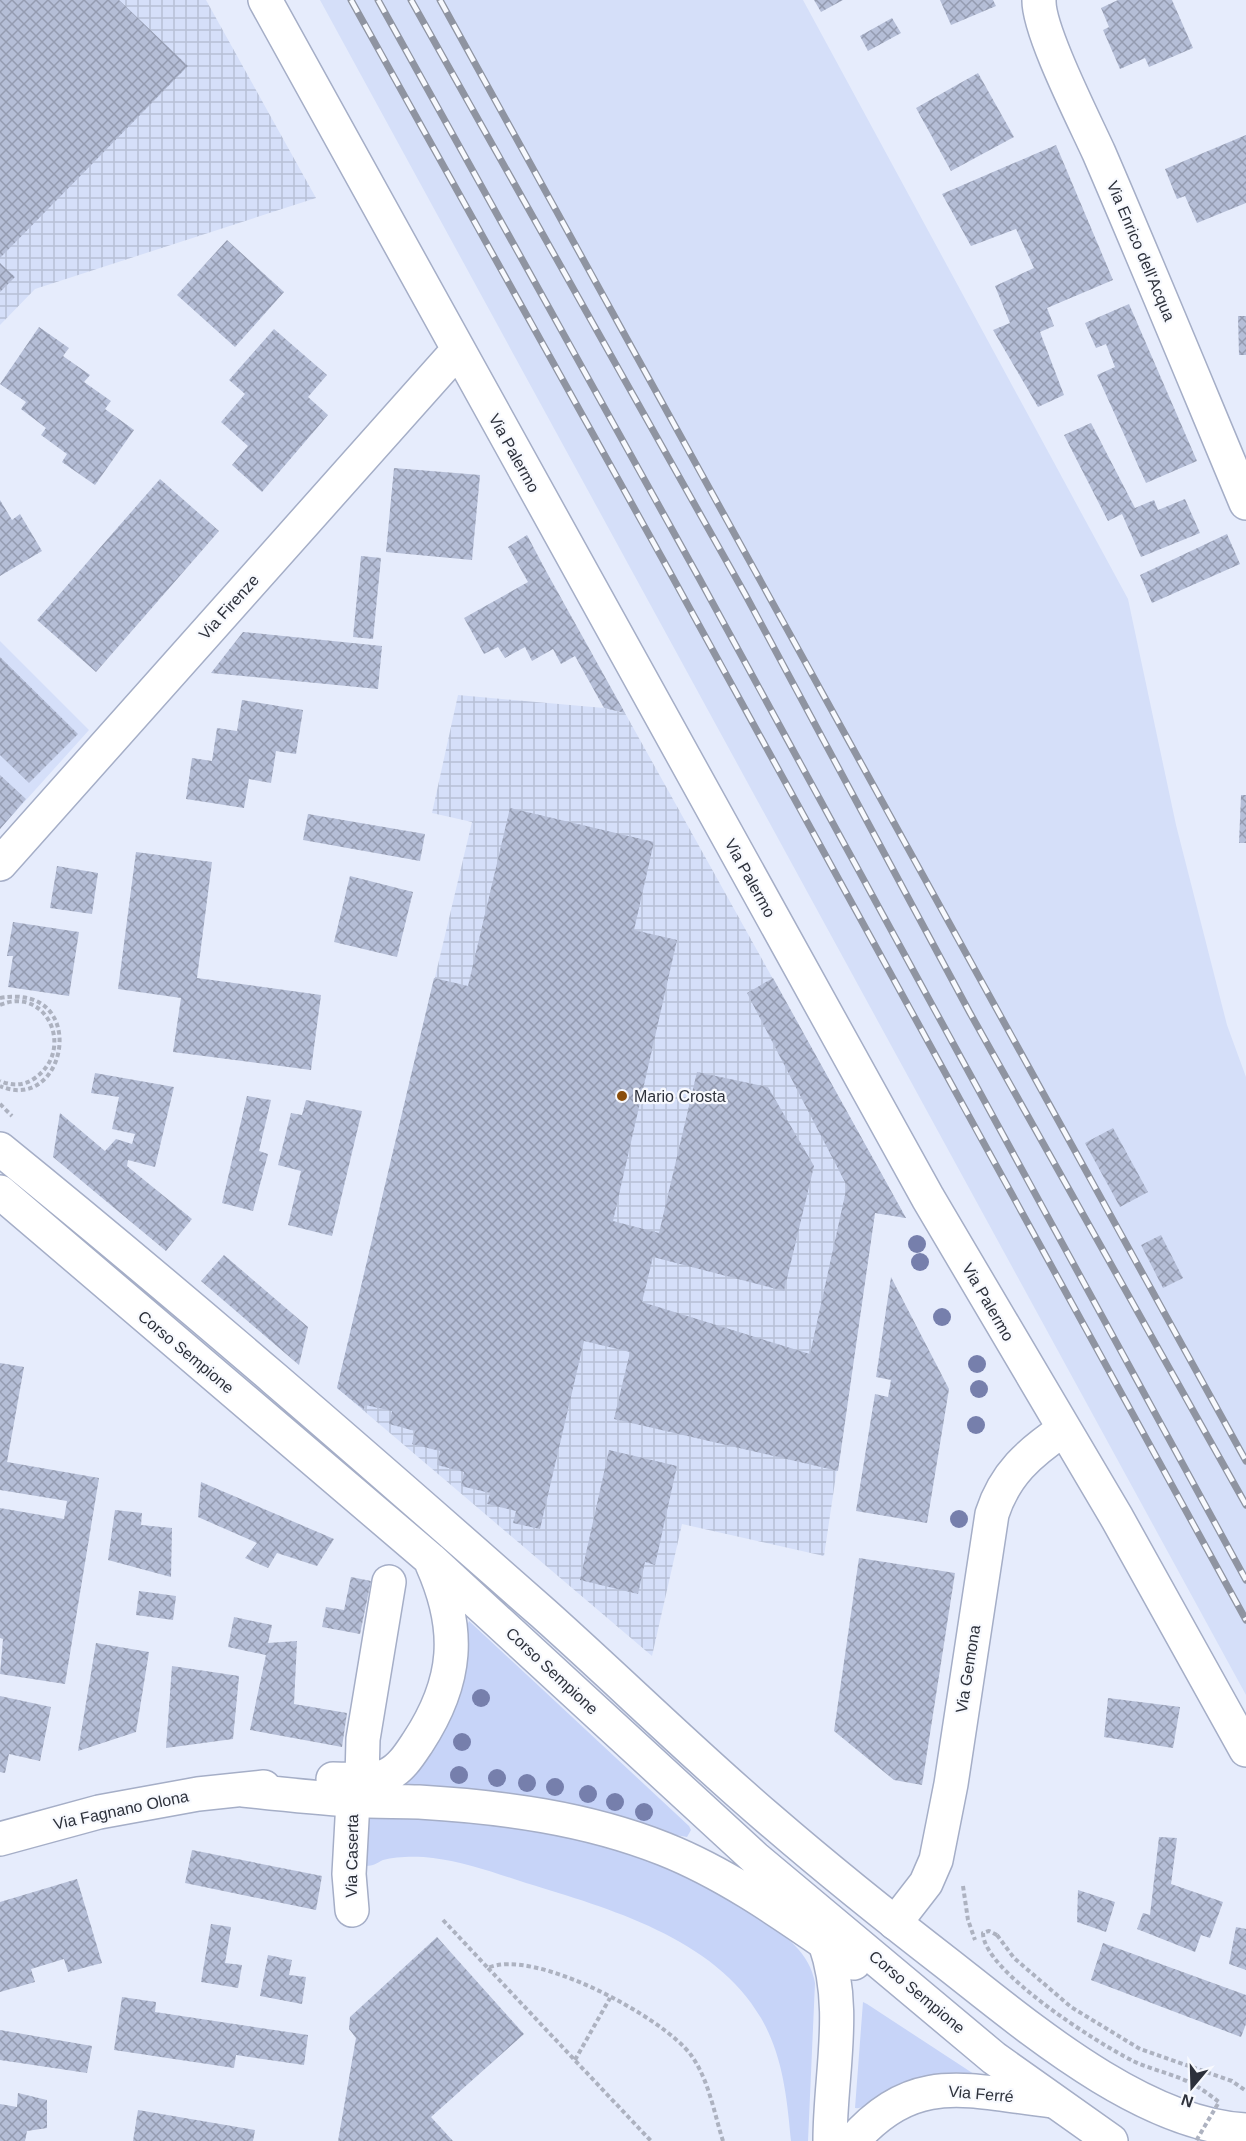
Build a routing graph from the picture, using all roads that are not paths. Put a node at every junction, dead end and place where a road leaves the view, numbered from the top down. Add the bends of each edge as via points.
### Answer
1 (265, 0) edge
2 (1039, 0) edge
3 (458, 350) junction
4 (1235, 449) edge
5 (1246, 502) edge
6 (0, 864) edge
7 (0, 1149) edge
8 (0, 1192) edge
9 (0, 1209) edge
10 (48, 1236) junction
11 (1063, 1430) junction
12 (430, 1559) junction
13 (389, 1582) dead end
14 (1246, 1750) edge
15 (358, 1790) junction
16 (0, 1839) edge
17 (352, 1910) dead end
18 (895, 1923) junction
19 (825, 1943) junction
20 (994, 2058) junction
21 (1053, 2101) junction
22 (1246, 2130) edge
23 (830, 2141) edge
24 (853, 2141) edge
25 (1111, 2141) edge

1 - 3 main road, Via Palermo
2 - 4 main road, Via Enrico dell'Acqua via 1041,18 1052,45
3 - 6 main road, Via Firenze
3 - 11 main road, Via Palermo via 928,1198
4 - 5 main road, Via Enrico dell'Acqua
7 - 18 main road via 250,1359 543,1614 767,1817
8 - 10 main road, Corso Sempione
9 - 10 main road
10 - 12 main road, Corso Sempione
11 - 14 main road, Via Palermo via 1117,1518
11 - 18 main road, Via Gemona via 1017,1466 995,1505 936,1860 926,1883
12 - 15 main road via 452,1620 448,1677 428,1726 401,1766
12 - 20 main road, Corso Sempione via 716,1824
13 - 15 main road, Via Caserta
15 - 16 main road, Via Fagnano Olona via 198,1794 99,1812
15 - 17 main road, Via Caserta via 349,1874
15 - 19 main road via 419,1802 531,1813 627,1836 705,1868
18 - 22 main road via 1010,2013 1115,2084 1164,2111 1221,2129
19 - 20 main road
19 - 23 main road via 834,1967 837,1998
20 - 21 main road, Corso Sempione
21 - 24 main road, Via Ferré via 961,2091 924,2092 885,2110
21 - 25 main road, Corso Sempione

